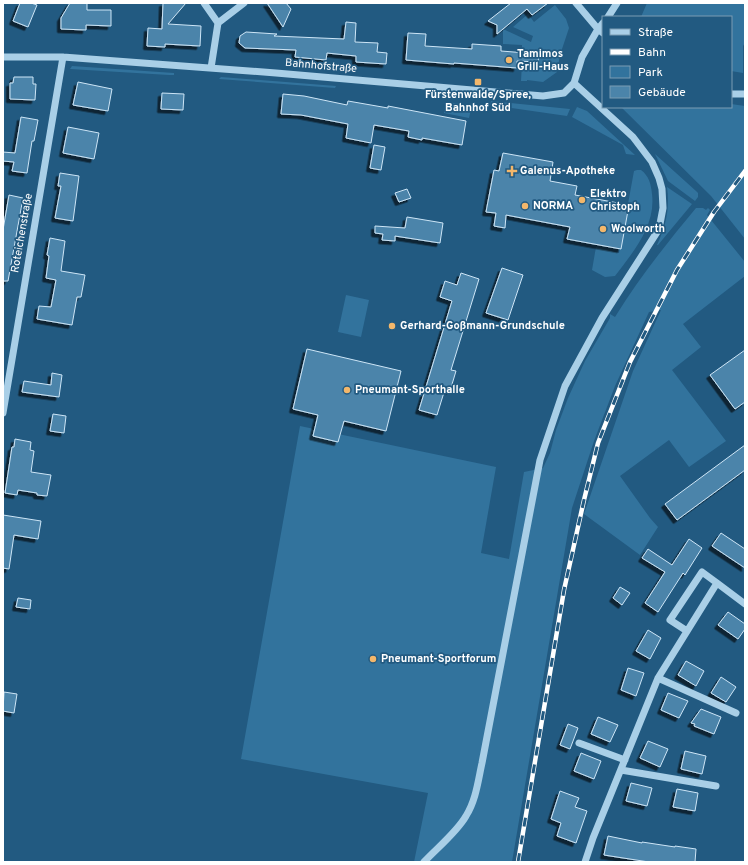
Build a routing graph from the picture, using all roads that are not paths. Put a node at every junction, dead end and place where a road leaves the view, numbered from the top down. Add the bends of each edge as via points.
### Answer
1 (204, 3) edge
2 (244, 3) edge
3 (576, 3) edge
4 (618, 3) edge
5 (609, 16) edge
6 (218, 23) junction
7 (600, 31) edge
8 (3, 57) edge
9 (63, 57) junction
10 (211, 68) junction
11 (574, 83) junction
12 (732, 94) edge
13 (745, 94) edge
14 (3, 413) edge
15 (717, 583) junction
16 (745, 604) edge
17 (687, 631) junction
18 (658, 678) junction
19 (736, 713) dead end
20 (579, 743) dead end
21 (625, 760) junction
22 (621, 770) junction
23 (716, 786) dead end
24 (424, 862) edge
25 (586, 862) edge

1 - 6 street
2 - 6 street
3 - 7 street
4 - 5 street
6 - 10 street
7 - 11 street via 582,57
8 - 9 street, Bahnhofstraße
9 - 10 street, Bahnhofstraße
9 - 14 street, Roteichenstraße
10 - 11 street, Bahnhofstraße via 543,96 564,93
11 - 24 street via 632,137 652,162 662,189 659,229 602,318 565,386 540,460 474,798 466,817
12 - 13 street
15 - 16 street
15 - 17 street
15 - 17 street via 702,572 670,620
17 - 18 street
18 - 19 street
18 - 21 street
20 - 21 street
21 - 22 street
22 - 23 street
22 - 25 street

